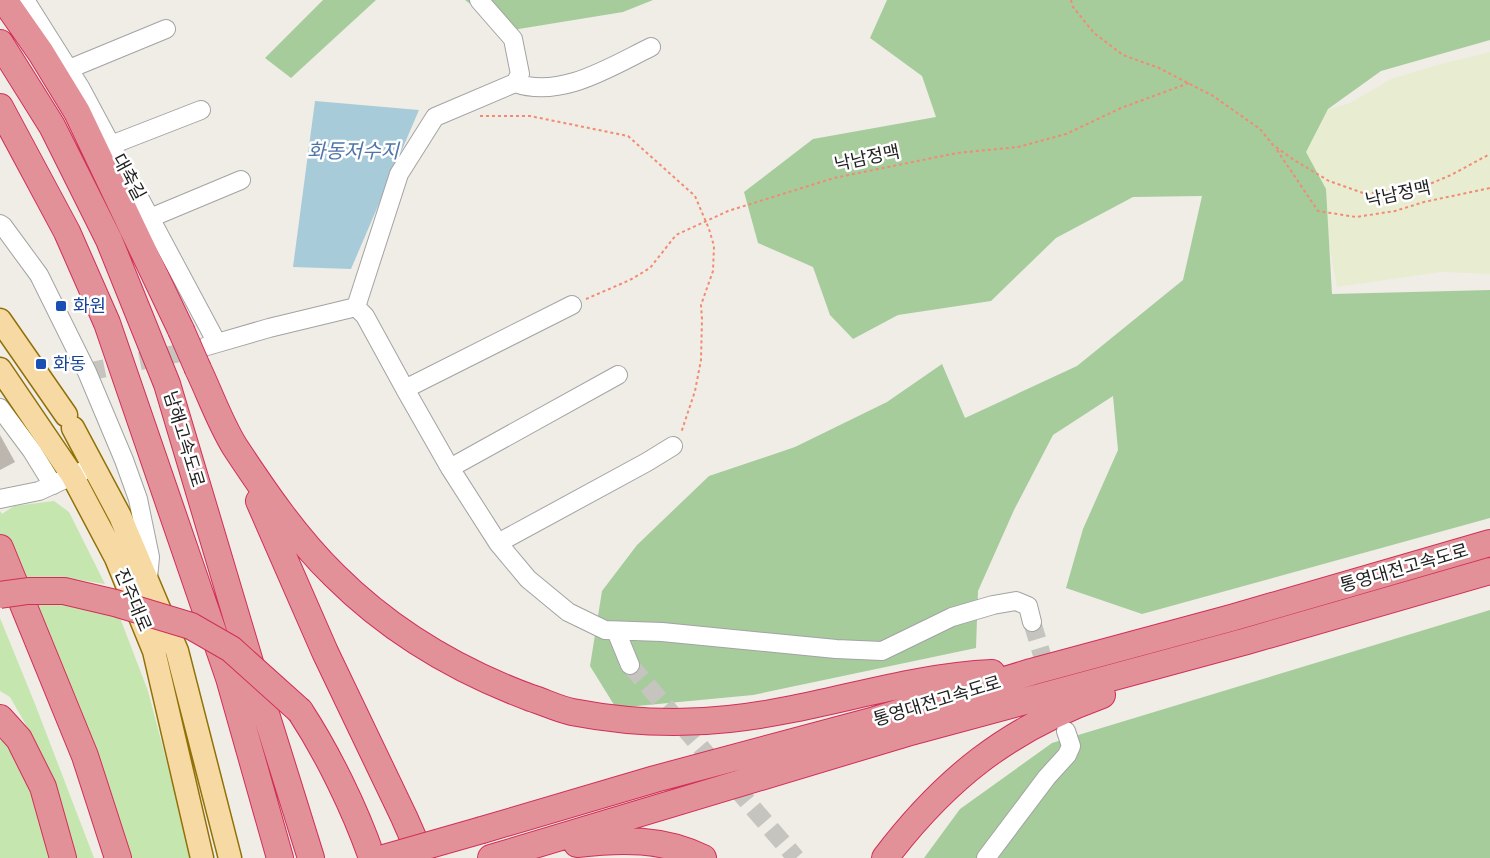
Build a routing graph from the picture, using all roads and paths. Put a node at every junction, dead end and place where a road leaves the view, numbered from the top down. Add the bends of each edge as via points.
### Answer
1 (4, 0) edge
2 (26, 0) edge
3 (479, 0) edge
4 (1071, 0) edge
5 (166, 29) dead end
6 (0, 43) edge
7 (651, 47) dead end
8 (69, 69) junction
9 (515, 83) junction
10 (1189, 83) junction
11 (0, 107) edge
12 (201, 110) dead end
13 (479, 116) dead end
14 (111, 145) junction
15 (1273, 145) junction
16 (1490, 154) edge
17 (241, 180) dead end
18 (1490, 188) edge
19 (150, 218) junction
20 (706, 220) junction
21 (0, 224) edge
22 (572, 305) joint
23 (356, 306) junction
24 (0, 320) edge
25 (206, 354) junction
26 (0, 369) edge
27 (618, 375) dead end
28 (405, 389) junction
29 (0, 408) edge
30 (233, 445) junction
31 (672, 446) joint
32 (93, 467) junction
33 (450, 468) junction
34 (63, 480) junction
35 (0, 499) edge
36 (498, 543) junction
37 (1490, 543) edge
38 (3, 554) edge
39 (1490, 571) edge
40 (148, 578) junction
41 (0, 595) edge
42 (1032, 622) tunnel mouth
43 (616, 630) junction
44 (1247, 641) junction
45 (630, 664) tunnel mouth
46 (1031, 672) junction
47 (0, 718) edge
48 (1066, 731) dead end
49 (63, 858) edge
50 (118, 858) edge
51 (202, 858) edge
52 (230, 858) edge
53 (280, 858) edge
54 (311, 858) edge
55 (372, 858) edge
56 (384, 858) edge
57 (422, 858) edge
58 (492, 858) edge
59 (703, 858) edge
60 (885, 858) edge
61 (986, 858) edge

1 - 25 highway, bridge via 77,112 181,330
2 - 8 street, 대축길
3 - 9 street via 513,39 520,74
4 - 10 path via 1094,33 1123,55
5 - 8 street
6 - 54 highway, 남해고속도로 via 52,126 109,240 167,384
7 - 9 street via 610,68 561,85 526,87
8 - 14 street, 대축길
9 - 23 street via 435,117 399,174
10 - 15 path via 1260,129
10 - 20 path, 낙남정맥 via 1066,134 1018,147 957,153 834,178
11 - 53 highway, 남해고속도로 via 67,232 107,323 229,678
12 - 14 street
13 - 20 path via 530,116 628,136 695,196
14 - 19 street, 대축길
15 - 16 path via 1329,181 1366,194 1432,183
15 - 18 path, 낙남정맥 via 1318,211 1356,217
17 - 19 street
19 - 25 street, 대축길
20 - 22 path, 낙남정맥 via 676,235 650,268
20 - 31 path via 714,246 713,271 701,305 701,360 684,429
21 - 40 street via 39,275 87,372 138,499 150,557
22 - 28 street
23 - 25 street
23 - 28 street
24 - 32 main road, 진주대로 via 70,421
25 - 30 highway
26 - 34 main road, 진주대로
27 - 33 street
28 - 33 street
29 - 34 street via 32,451
30 - 46 highway via 284,516 334,575 389,622 462,669 569,711 640,722 730,719 965,674
30 - 57 highway
31 - 36 street
32 - 34 street
32 - 40 main road, 진주대로
33 - 36 street
34 - 35 street via 39,491
34 - 51 main road, 진주대로 via 116,558 154,651
36 - 43 street via 528,579 568,612 605,630
37 - 46 highway, 통영대전고속도로
38 - 50 highway via 85,756
39 - 44 highway, 통영대전고속도로
40 - 52 main road, 진주대로 via 177,651
41 - 55 highway, bridge via 64,591 116,603 191,626 231,649 300,711 316,736
42 - 43 street via 1029,606 1016,601 993,605 952,617 882,651
43 - 45 street
44 - 58 highway, 통영대전고속도로 via 907,733
44 - 60 highway via 1079,703 999,745 929,805
46 - 56 highway, 통영대전고속도로, bridge via 875,720
47 - 49 highway via 19,739 44,787
48 - 61 street via 1071,746 1067,755
58 - 59 highway via 561,846 631,840 670,845

